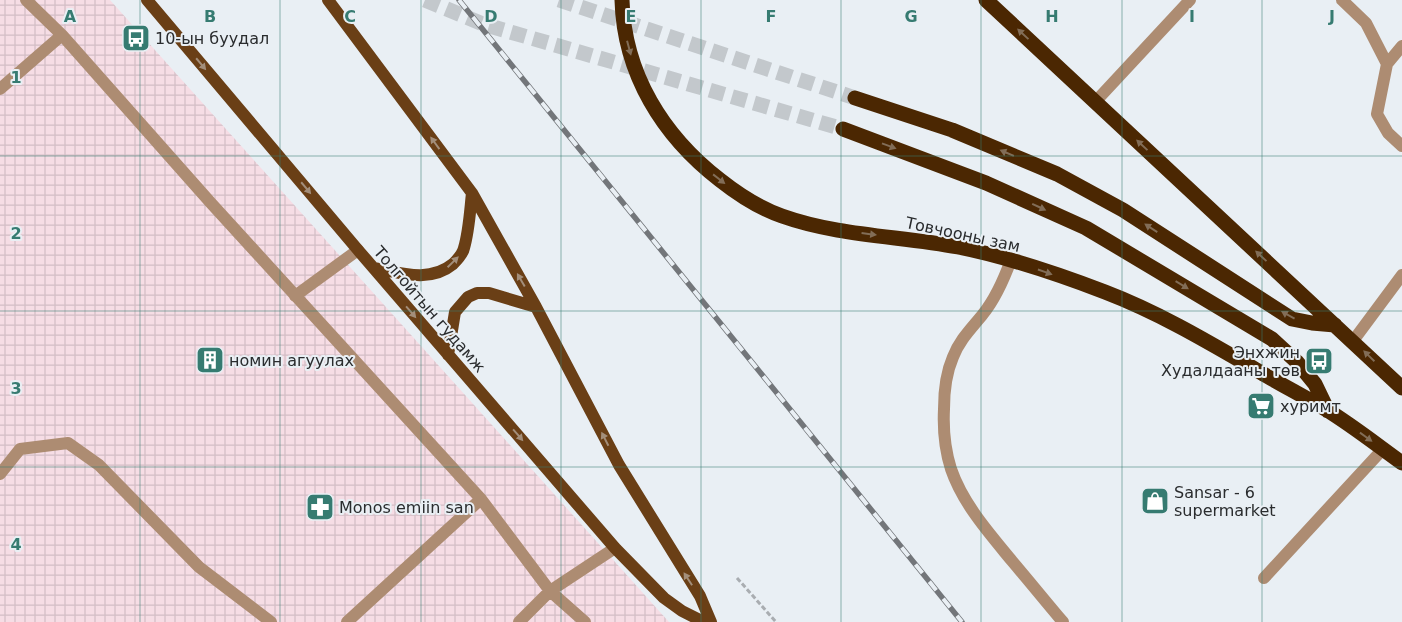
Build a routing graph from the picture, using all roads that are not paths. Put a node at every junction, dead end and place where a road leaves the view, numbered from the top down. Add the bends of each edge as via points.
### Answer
1 (26, 0) edge
2 (147, 0) edge
3 (328, 0) edge
4 (622, 0) edge
5 (986, 0) edge
6 (1190, 0) edge
7 (1342, 0) edge
8 (62, 35) junction
9 (1402, 46) edge
10 (1387, 64) junction
11 (0, 89) edge
12 (855, 98) tunnel mouth
13 (1096, 101) junction
14 (843, 129) tunnel mouth
15 (1402, 146) edge
16 (472, 193) junction
17 (358, 250) junction
18 (1011, 260) junction
19 (374, 268) junction
20 (1402, 274) edge
21 (295, 296) junction
22 (536, 307) junction
23 (1335, 325) junction
24 (1354, 341) junction
25 (448, 355) junction
26 (1402, 388) edge
27 (1329, 412) junction
28 (1383, 449) junction
29 (1402, 463) edge
30 (0, 474) edge
31 (481, 499) junction
32 (616, 548) junction
33 (1264, 578) dead end
34 (550, 591) junction
35 (271, 622) edge
36 (347, 622) edge
37 (519, 622) edge
38 (585, 622) edge
39 (704, 622) edge
40 (711, 622) edge
41 (1063, 622) edge

1 - 8 street
2 -> 17 main road, Толгойтын гудамж
16 -> 3 main road
4 -> 18 highway, Товчооны зам via 626,37 633,62 652,105 695,159 736,193 773,212 807,223 959,247
13 -> 5 highway
6 - 13 street
7 - 10 street via 1366,23
8 - 11 street
8 - 21 street
9 - 10 street
10 - 15 street via 1377,114 1388,133
23 -> 12 highway via 1292,319 1123,210 1057,174 952,130
23 -> 13 highway
14 -> 27 highway via 986,183 1086,228 1272,339 1315,384
19 -> 16 main road via 414,276 444,270 455,262 464,250
22 -> 16 main road
17 - 19 main road, Толгойтын гудамж
17 - 21 street
18 -> 27 highway, Товчооны зам via 1105,292 1160,317
18 - 41 street via 995,296 960,342 952,358 944,398 946,444 951,469 976,517
19 -> 25 main road, Толгойтын гудамж
20 - 24 street
21 - 31 street
22 - 25 main road via 489,293 468,297 454,312
40 -> 22 main road via 700,596 619,465
23 - 24 highway
26 -> 24 highway
25 -> 32 main road, Толгойтын гудамж
27 -> 28 highway, Товчооны зам
28 - 29 highway, Товчооны зам
28 - 33 street
30 - 35 street via 20,449 68,443 99,465 199,567
31 - 34 street
31 - 36 street
32 - 34 street
32 - 39 main road, Толгойтын гудамж via 664,598
34 - 37 street
34 - 38 street

